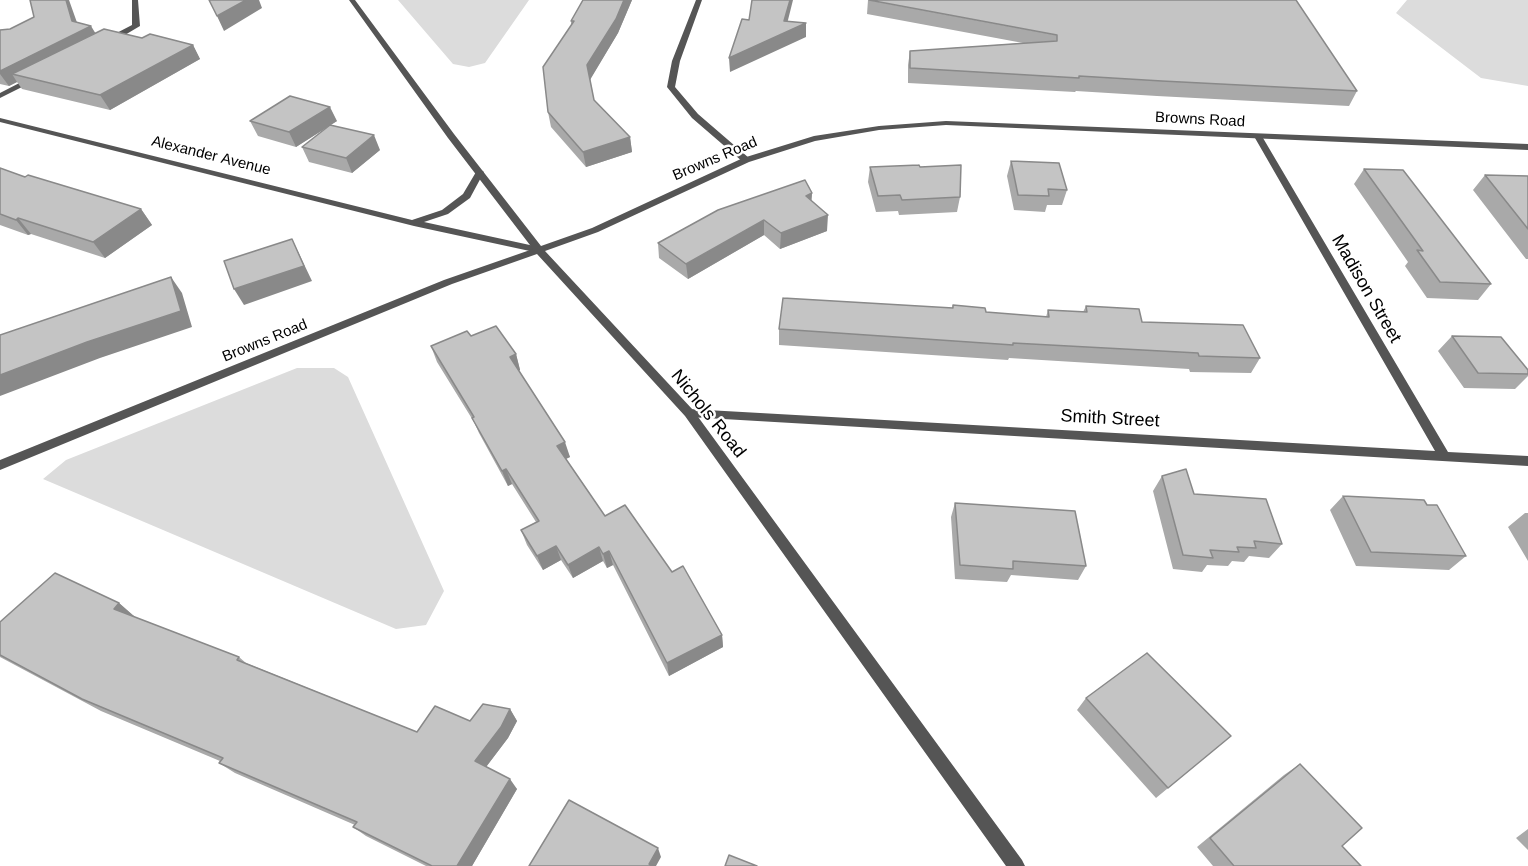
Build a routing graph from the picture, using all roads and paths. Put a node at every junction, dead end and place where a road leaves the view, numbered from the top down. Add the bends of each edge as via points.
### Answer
1 (135, 0) edge
2 (352, 0) edge
3 (699, 0) edge
4 (105, 42) edge
5 (42, 75) edge
6 (0, 96) edge
7 (0, 120) edge
8 (1259, 138) junction
9 (1528, 147) edge
10 (746, 160) junction
11 (480, 172) junction
12 (414, 223) junction
13 (538, 250) junction
14 (689, 412) junction
15 (1444, 457) junction
16 (1528, 461) edge
17 (0, 465) edge
18 (1016, 866) edge

1 - 4 street via 136,26
2 - 11 street, Nichols Road
3 - 10 street via 676,61 671,87 695,116
5 - 6 street
7 - 12 street, Alexander Avenue
8 - 9 street, Browns Road
8 - 10 street, Browns Road via 946,123 879,128 814,139
8 - 15 street, Madison Street
10 - 13 street, Browns Road via 595,230
11 - 12 street via 467,196 445,212
11 - 13 street, Nichols Road
12 - 13 street, Alexander Avenue
13 - 14 street, Nichols Road
13 - 17 street, Browns Road via 437,286
14 - 15 street, Smith Street
14 - 18 street, Nichols Road
15 - 16 street, Smith Street

